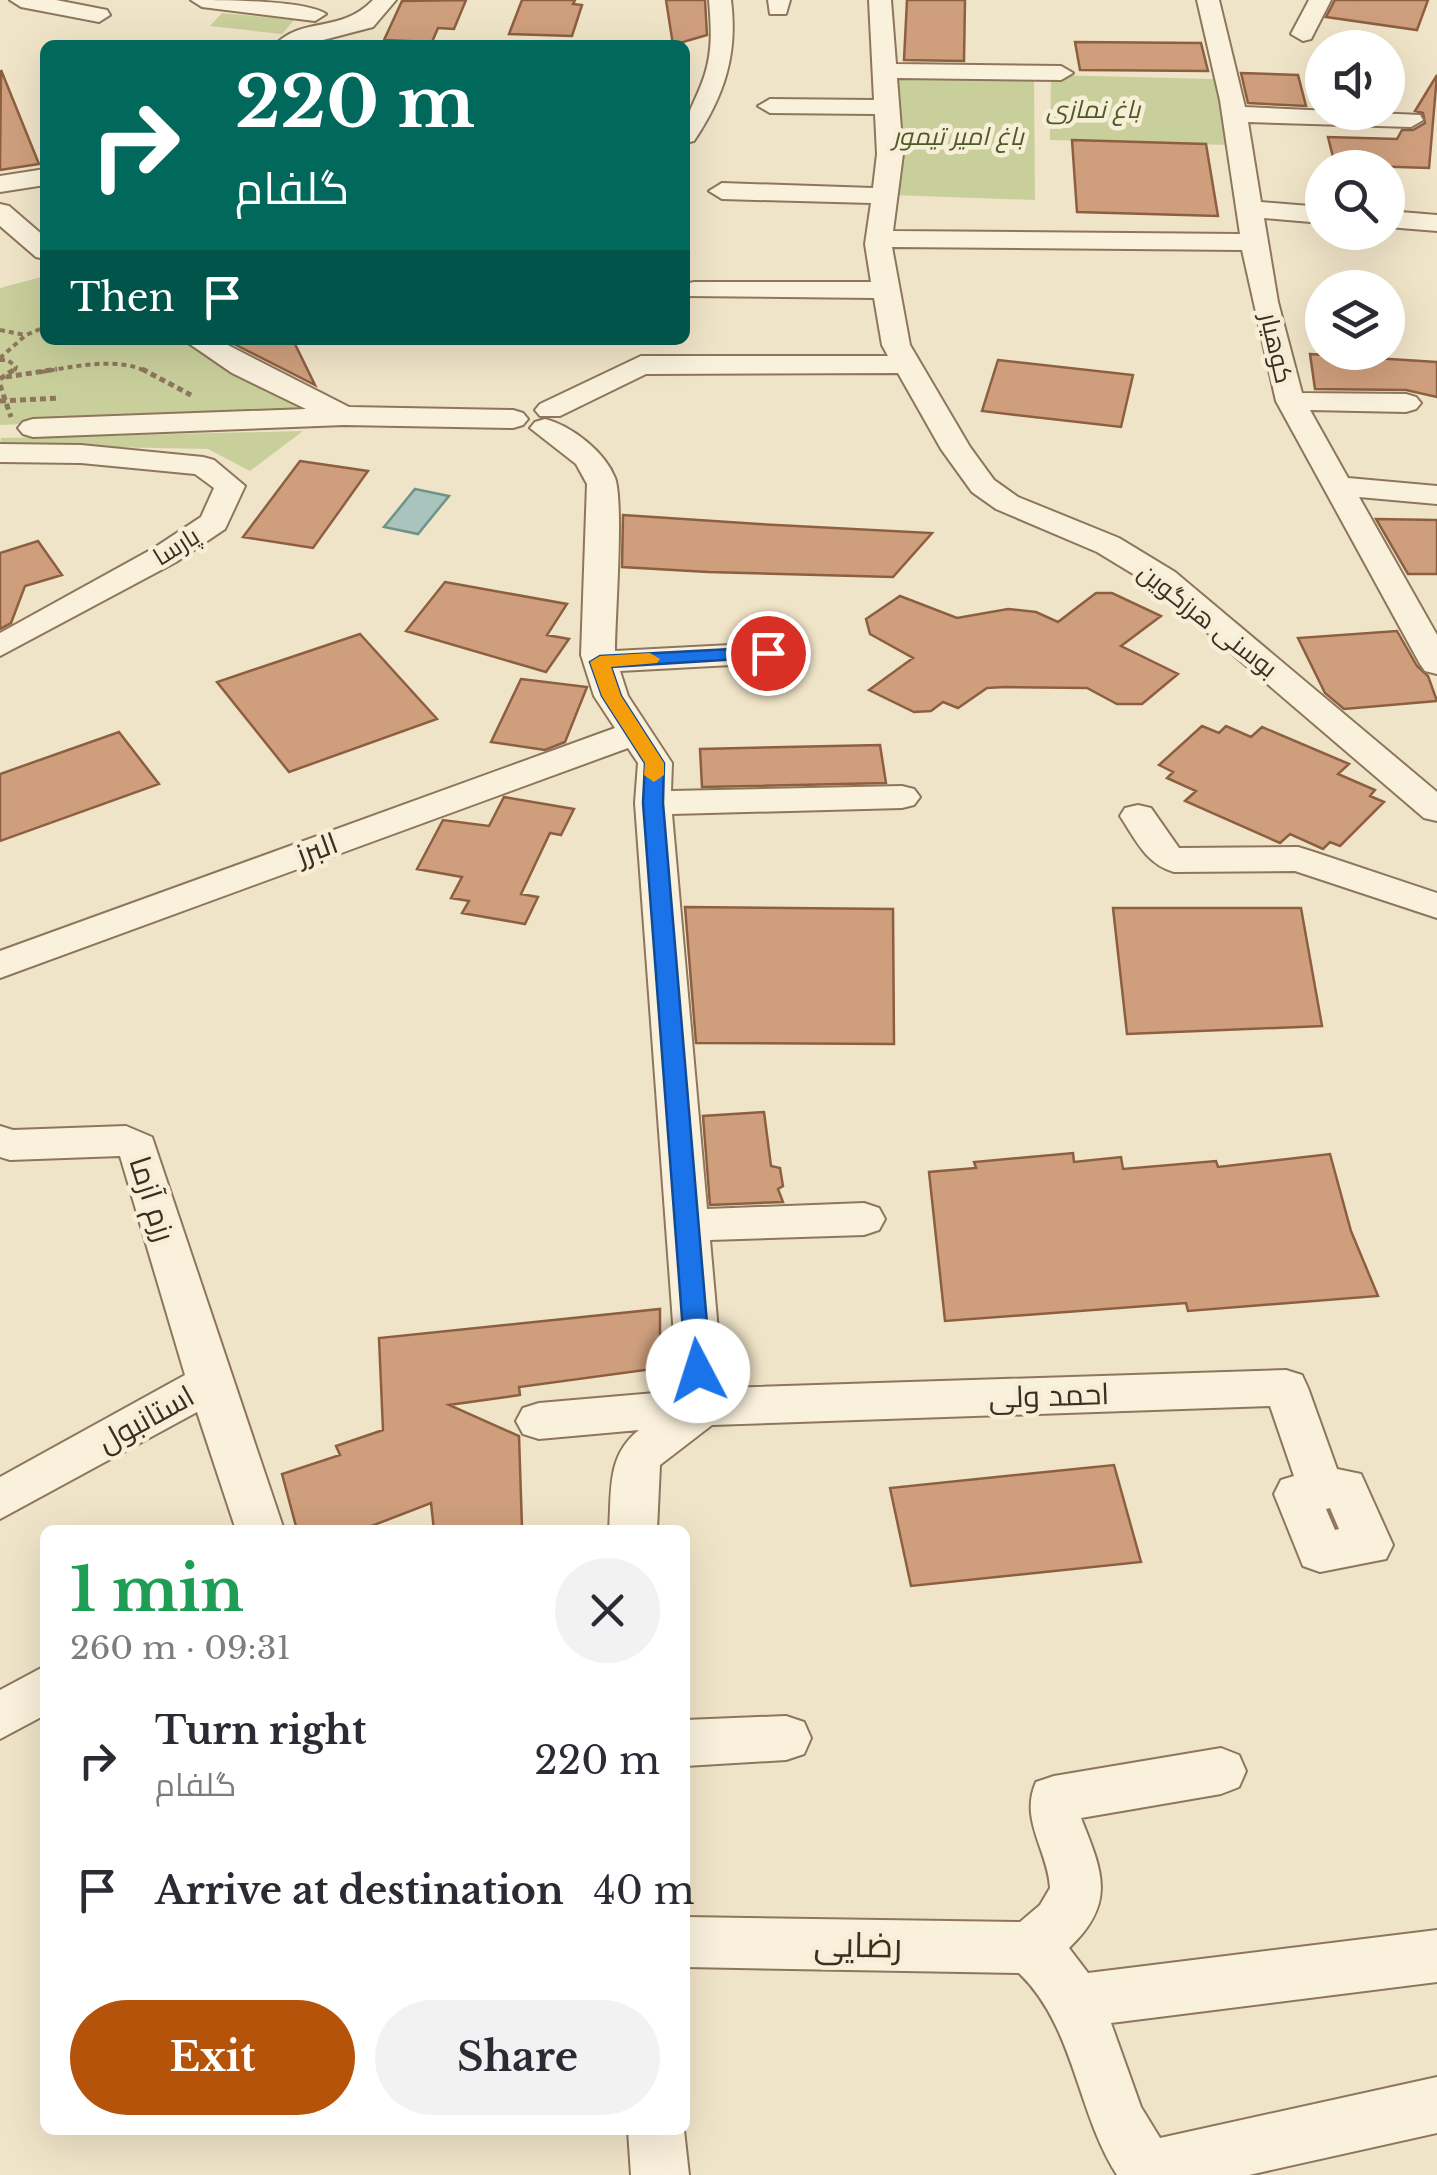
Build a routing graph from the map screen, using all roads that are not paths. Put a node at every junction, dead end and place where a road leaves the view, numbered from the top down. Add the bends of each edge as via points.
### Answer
1 (7, 0) edge
2 (21, 0) edge
3 (202, 0) edge
4 (385, 0) edge
5 (393, 0) edge
6 (720, 0) edge
7 (880, 0) edge
8 (1208, 0) edge
9 (1320, 0) edge
10 (0, 6) edge
11 (315, 14) dead end
12 (99, 15) dead end
13 (1303, 34) dead end
14 (296, 40) edge
15 (351, 40) edge
16 (885, 71) junction
17 (690, 73) edge
18 (1061, 73) dead end
19 (716, 79) junction
20 (770, 106) dead end
21 (888, 107) junction
22 (1237, 114) junction
23 (1412, 120) dead end
24 (690, 128) edge
25 (40, 178) edge
26 (0, 184) edge
27 (722, 191) dead end
28 (884, 196) junction
29 (1252, 210) junction
30 (0, 212) edge
31 (1305, 213) edge
32 (1405, 220) edge
33 (1437, 223) edge
34 (879, 239) junction
35 (1255, 242) junction
36 (40, 247) edge
37 (694, 290) dead end
38 (886, 290) junction
39 (206, 345) edge
40 (638, 352) edge
41 (904, 364) junction
42 (1290, 401) junction
43 (1406, 403) dead end
44 (344, 416) junction
45 (536, 419) junction
46 (0, 432) edge
47 (0, 453) edge
48 (1338, 486) junction
49 (1437, 495) edge
50 (0, 646) edge
51 (768, 653) dead end
52 (600, 662) junction
53 (1437, 664) edge
54 (635, 732) junction
55 (1394, 774) junction
56 (1437, 794) edge
57 (902, 796) dead end
58 (653, 803) junction
59 (1437, 810) edge
60 (1138, 816) dead end
61 (1437, 906) edge
62 (0, 965) edge
63 (0, 1140) edge
64 (864, 1219) dead end
65 (686, 1225) junction
66 (210, 1384) junction
67 (702, 1407) junction
68 (539, 1420) dead end
69 (1322, 1491) dead end
70 (0, 1500) edge
71 (258, 1525) edge
72 (634, 1525) edge
73 (40, 1691) edge
74 (0, 1717) edge
75 (786, 1738) dead end
76 (690, 1743) edge
77 (1221, 1771) dead end
78 (690, 1942) edge
79 (1030, 1948) junction
80 (1437, 1956) edge
81 (1076, 2001) junction
82 (1437, 2105) edge
83 (656, 2135) edge
84 (1149, 2172) edge
85 (660, 2175) edge

1 - 10 street
2 - 12 street
3 - 11 street
4 - 14 street via 366,22
5 - 15 street
6 - 19 street via 724,54
7 - 16 street, بوسنی هرزگوین
8 - 22 street, کوهیار
9 - 13 street
16 - 18 street
16 - 21 street, بوسنی هرزگوین
17 - 19 street
19 - 24 street
20 - 21 street
21 - 28 street, بوسنی هرزگوین
22 - 23 street
22 - 29 street, کوهیار
25 - 26 street
27 - 28 street
28 - 34 street, بوسنی هرزگوین
29 - 31 street
29 - 35 street, کوهیار
30 - 36 street
32 - 33 street
34 - 35 street
34 - 38 street, بوسنی هرزگوین
35 - 42 street, کوهیار
37 - 38 street
38 - 41 street, بوسنی هرزگوین
39 - 44 street
40 - 41 street
40 - 45 street
41 - 55 street, بوسنی هرزگوین via 983,486 1164,578
42 - 43 street
42 - 48 street, کوهیار
44 - 45 street
44 - 46 street
45 - 52 street via 591,461 602,484
47 - 50 street, پارسا via 203,466 230,486 214,522
48 - 49 street
48 - 53 street, کوهیار
51 - 52 street
52 - 54 street via 611,696
54 - 58 street via 654,763
54 - 62 street, البرز
55 - 56 street
55 - 59 street, بوسنی هرزگوین
57 - 58 street
58 - 65 street
60 - 61 street via 1174,860 1298,859
63 - 66 street, رزم آزما via 126,1141 138,1147
64 - 65 street
65 - 67 street
66 - 70 street, استانبول
66 - 71 street, استانبول
67 - 68 street
67 - 69 street, احمد ولی via 1286,1388
67 - 72 street via 638,1458
73 - 74 street
75 - 76 street
77 - 79 street via 1054,1798 1052,1811 1078,1886 1066,1918
78 - 79 street, رضایی
79 - 81 street via 1057,1970
80 - 81 street
81 - 84 street via 1119,2124
82 - 84 street
83 - 85 street

